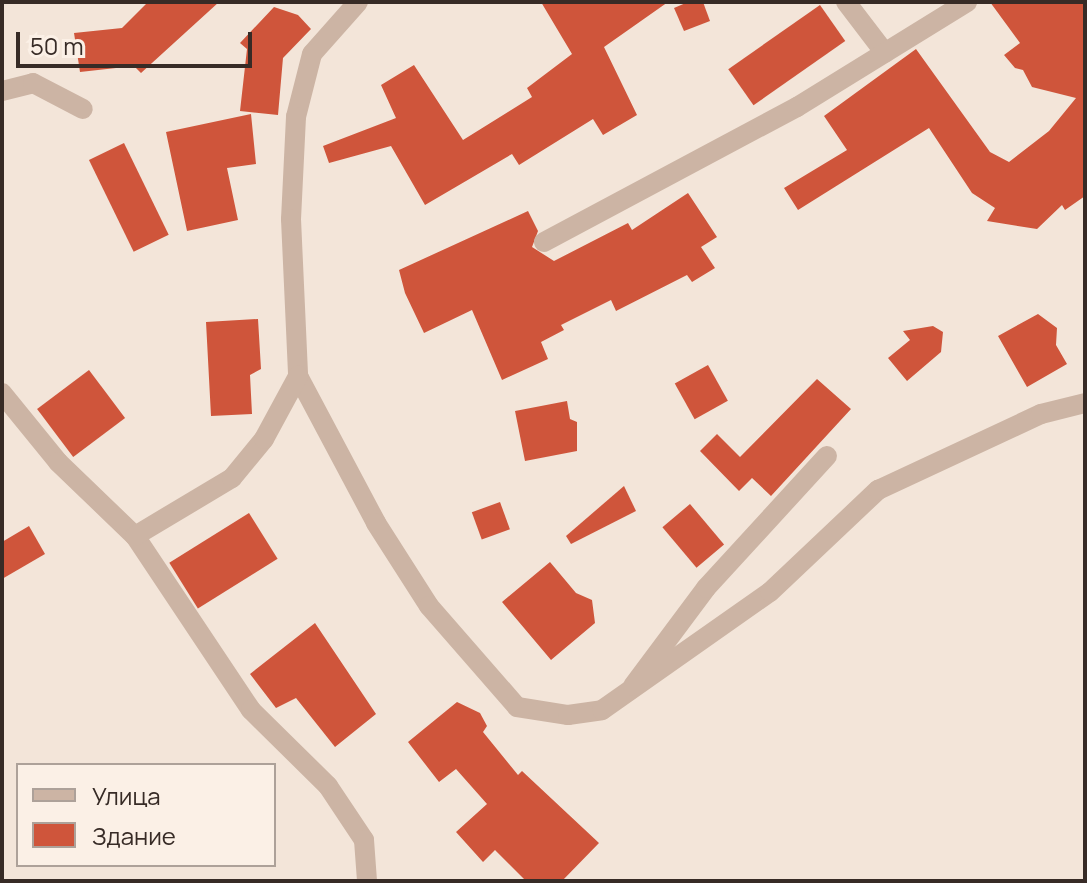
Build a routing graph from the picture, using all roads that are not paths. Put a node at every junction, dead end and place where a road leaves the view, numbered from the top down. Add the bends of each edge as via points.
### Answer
1 (358, 2) edge
2 (846, 2) edge
3 (967, 2) edge
4 (885, 53) junction
5 (2, 91) edge
6 (83, 109) dead end
7 (544, 242) dead end
8 (298, 376) junction
9 (2, 393) edge
10 (1085, 403) edge
11 (827, 456) dead end
12 (135, 536) junction
13 (626, 696) junction
14 (367, 881) edge

1 - 8 street via 312,54 296,117 291,219
2 - 4 street
3 - 4 street
4 - 7 street
5 - 6 street via 33,83
8 - 12 street via 264,439 232,478
8 - 13 street via 376,523 429,606 517,707 568,715 602,710
9 - 12 street via 58,462
10 - 13 street via 1041,414 878,490 770,592
11 - 13 street via 706,588
12 - 14 street via 251,710 328,786 364,840

